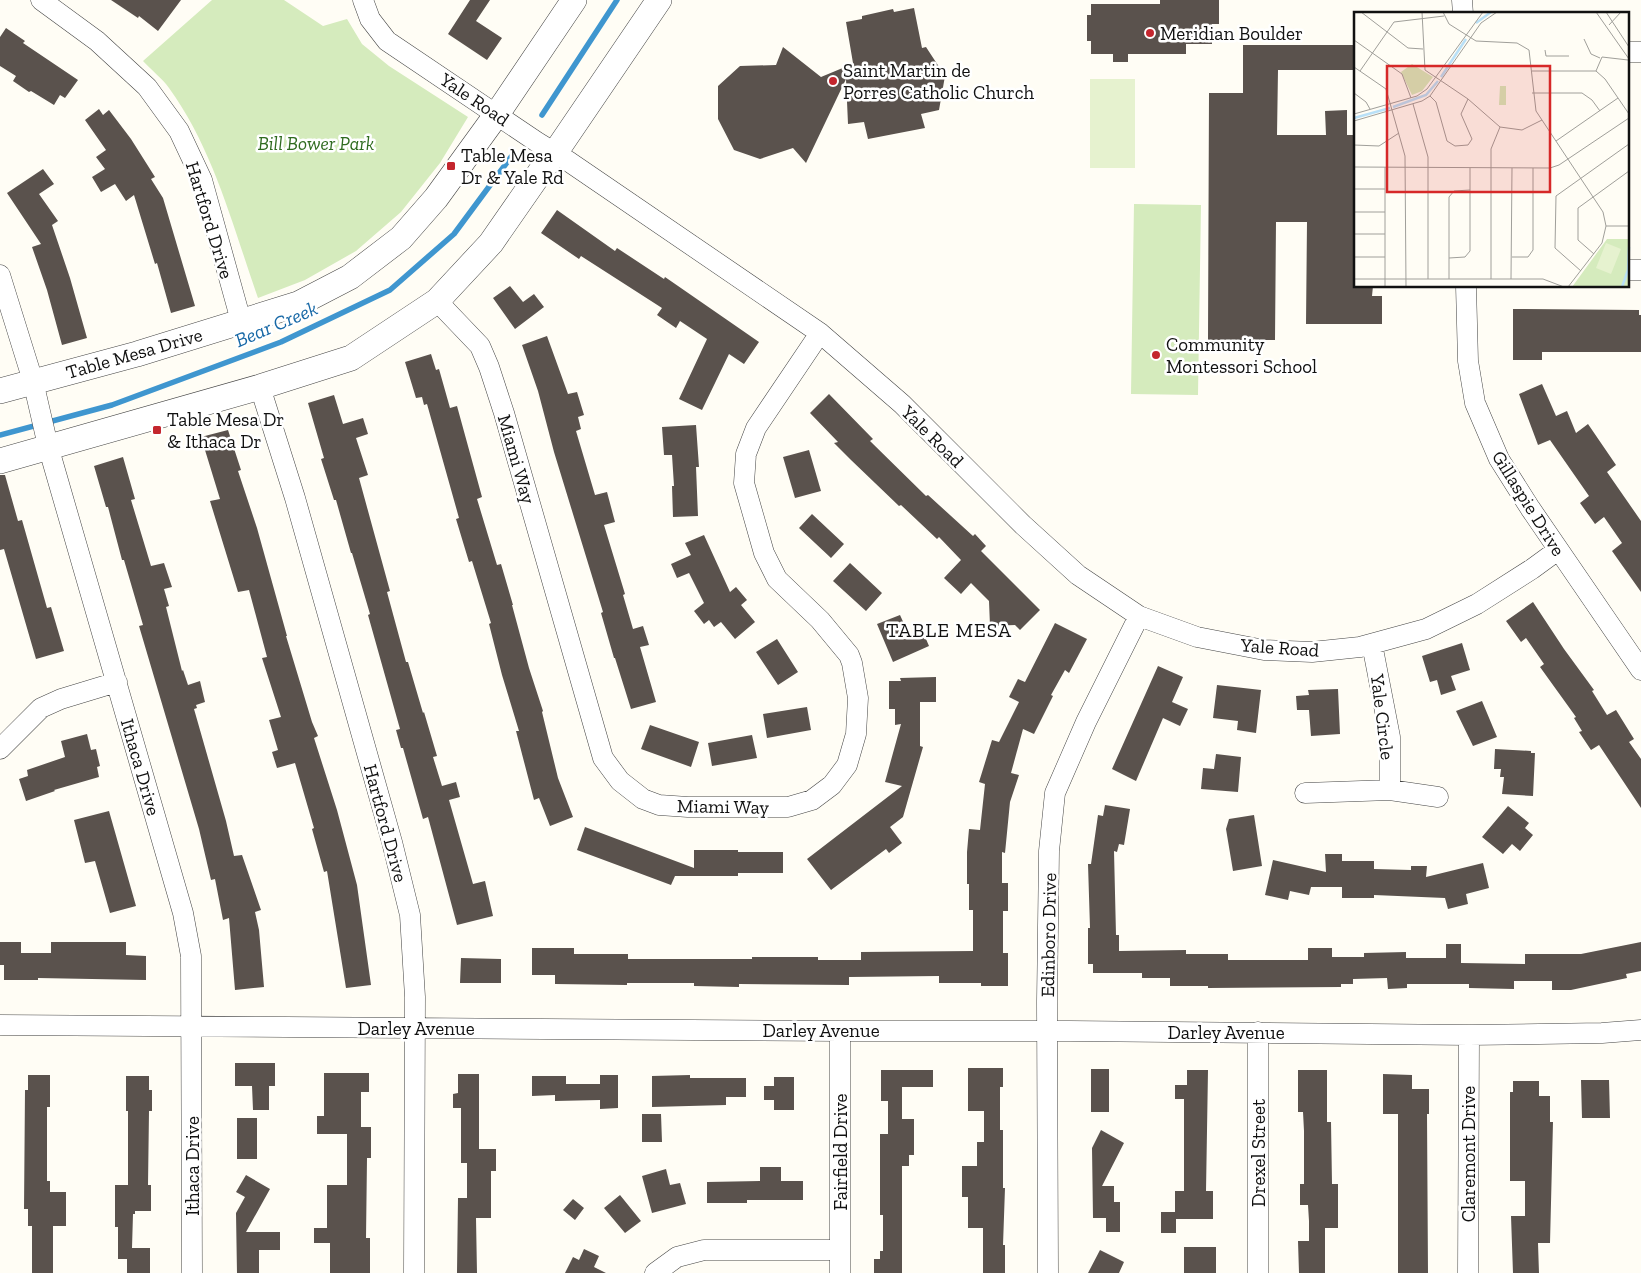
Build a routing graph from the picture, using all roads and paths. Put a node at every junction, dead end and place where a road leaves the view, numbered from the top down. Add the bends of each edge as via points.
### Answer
1 (42, 0) edge
2 (363, 0) edge
3 (574, 0) edge
4 (659, 0) edge
5 (1628, 52) edge
6 (1641, 52) edge
7 (497, 114) junction
8 (556, 153) junction
9 (1628, 270) edge
10 (1641, 270) edge
11 (0, 275) edge
12 (1466, 288) edge
13 (437, 302) junction
14 (241, 321) junction
15 (820, 332) junction
16 (260, 387) junction
17 (0, 391) edge
18 (35, 392) junction
19 (46, 438) junction
20 (0, 461) edge
21 (1558, 550) junction
22 (1139, 616) junction
23 (1372, 644) junction
24 (1641, 670) edge
25 (117, 682) junction
26 (0, 750) edge
27 (1390, 790) junction
28 (1305, 793) dead end
29 (1438, 797) dead end
30 (0, 1025) edge
31 (192, 1026) junction
32 (415, 1028) junction
33 (1641, 1030) edge
34 (840, 1031) junction
35 (1048, 1031) junction
36 (1258, 1032) junction
37 (1468, 1035) junction
38 (840, 1250) junction
39 (192, 1273) edge
40 (414, 1273) edge
41 (655, 1273) edge
42 (840, 1273) edge
43 (1048, 1273) edge
44 (1258, 1273) edge
45 (1468, 1273) edge

1 - 14 street, Hartford Drive via 97,41 141,81 179,132 202,180
2 - 7 street, Yale Road via 370,19 387,41
3 - 7 street, Table Mesa Drive
4 - 8 street
5 - 6 street
7 - 8 street, Yale Road
7 - 14 street, Table Mesa Drive via 436,198 402,238 350,277 298,304
8 - 13 street via 491,243
8 - 15 street, Yale Road
9 - 10 street
11 - 18 street, Ithaca Drive
12 - 21 street, Gillaspie Drive via 1468,360 1475,403 1498,459
13 - 15 street, Miami Way via 480,346 490,367 603,758 620,782 643,799 688,807 788,807 812,800 832,785 847,764 856,734 858,698 848,655 820,620 777,578 764,553 744,483 746,454 756,428
13 - 16 street via 351,358
14 - 18 street, Table Mesa Drive via 136,354
15 - 22 street, Yale Road via 902,404 1066,564
16 - 19 street
16 - 32 street, Hartford Drive via 295,498 408,903
17 - 18 street, Table Mesa Drive
18 - 19 street, Ithaca Drive
19 - 20 street
19 - 25 street, Ithaca Drive
21 - 23 street, Yale Road via 1477,604 1426,629
21 - 24 street, Gillaspie Drive
22 - 23 street, Yale Road via 1198,637 1264,650 1312,652
22 - 35 street, Edinboro Drive via 1055,793 1049,836
23 - 27 street, Yale Circle via 1390,737
25 - 26 street via 41,708
25 - 31 street, Ithaca Drive via 183,913 191,956
27 - 28 street
27 - 29 street
30 - 31 street, Darley Avenue
31 - 32 street, Darley Avenue
31 - 39 street, Ithaca Drive
32 - 34 street, Darley Avenue
32 - 40 street, Hartford Drive
33 - 37 street, Darley Avenue
34 - 35 street, Darley Avenue
34 - 38 street, Fairfield Drive
35 - 36 street, Darley Avenue
35 - 43 street, Edinboro Drive
36 - 37 street, Darley Avenue
36 - 44 street, Drexel Street
37 - 45 street, Claremont Drive
38 - 41 street via 704,1250 677,1258
38 - 42 street, Fairfield Drive

